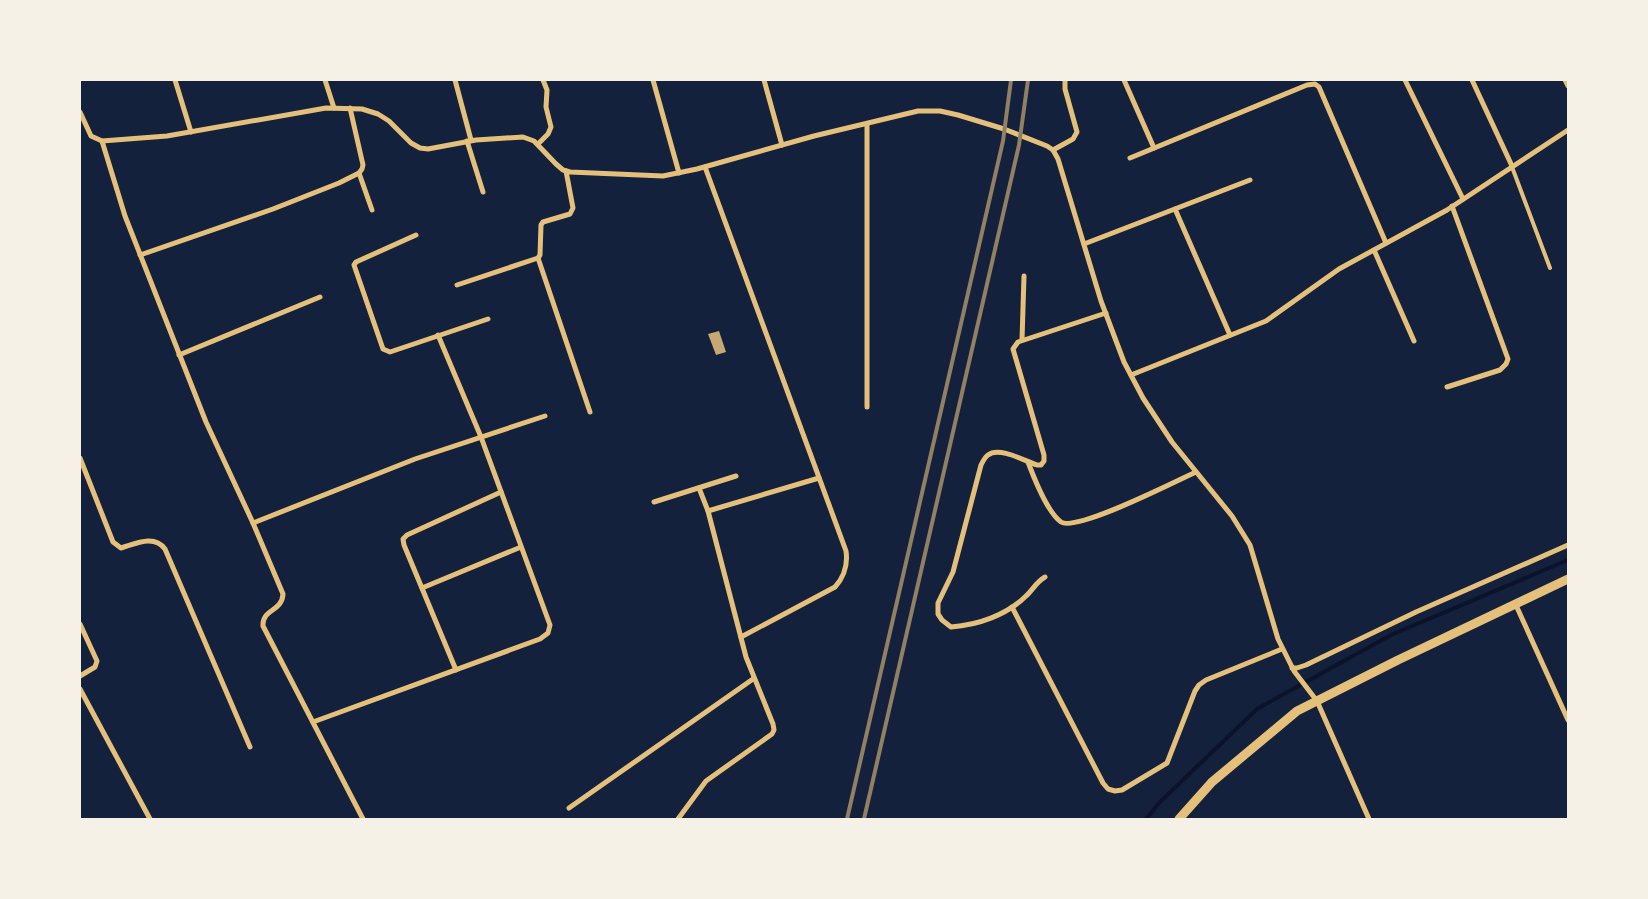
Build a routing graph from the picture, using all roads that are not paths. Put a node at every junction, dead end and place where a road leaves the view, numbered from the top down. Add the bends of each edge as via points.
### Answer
1 (175, 80) edge
2 (325, 80) edge
3 (455, 80) edge
4 (543, 80) edge
5 (653, 80) edge
6 (764, 80) edge
7 (1065, 80) edge
8 (1124, 80) edge
9 (1405, 80) edge
10 (1472, 80) edge
11 (1565, 80) edge
12 (1568, 86) edge
13 (334, 108) junction
14 (350, 108) junction
15 (80, 112) edge
16 (866, 124) junction
17 (1568, 130) edge
18 (192, 132) junction
19 (469, 140) junction
20 (102, 141) junction
21 (538, 144) junction
22 (782, 145) junction
23 (1154, 148) junction
24 (1053, 150) junction
25 (1130, 158) dead end
26 (1512, 166) junction
27 (705, 167) junction
28 (566, 171) junction
29 (359, 173) junction
30 (678, 173) junction
31 (1250, 180) dead end
32 (483, 192) dead end
33 (1464, 199) junction
34 (1452, 206) junction
35 (1175, 209) junction
36 (372, 210) dead end
37 (416, 235) dead end
38 (1386, 243) junction
39 (1084, 244) junction
40 (1374, 250) junction
41 (140, 254) junction
42 (538, 258) junction
43 (1550, 268) dead end
44 (1024, 276) dead end
45 (457, 285) dead end
46 (320, 296) dead end
47 (1106, 313) junction
48 (488, 319) dead end
49 (438, 335) junction
50 (1230, 335) junction
51 (1022, 340) junction
52 (1414, 341) dead end
53 (179, 355) junction
54 (1131, 375) junction
55 (1448, 387) dead end
56 (866, 407) dead end
57 (590, 412) dead end
58 (545, 416) dead end
59 (481, 437) junction
60 (80, 458) edge
61 (1028, 462) junction
62 (1196, 472) junction
63 (736, 476) dead end
64 (819, 478) junction
65 (699, 488) junction
66 (501, 492) junction
67 (654, 502) dead end
68 (708, 511) junction
69 (253, 523) junction
70 (1568, 545) edge
71 (521, 546) junction
72 (1045, 577) dead end
73 (1568, 579) edge
74 (422, 588) junction
75 (1515, 603) junction
76 (1012, 607) junction
77 (80, 624) edge
78 (741, 637) junction
79 (1282, 649) junction
80 (1293, 669) junction
81 (456, 670) junction
82 (80, 676) edge
83 (753, 679) junction
84 (80, 689) edge
85 (1317, 701) junction
86 (1568, 720) edge
87 (313, 722) junction
88 (250, 747) dead end
89 (569, 808) dead end
90 (150, 819) edge
91 (363, 819) edge
92 (678, 819) edge
93 (1179, 819) edge
94 (1369, 819) edge

1 - 18 street
2 - 13 street
3 - 19 street
4 - 21 street via 551,127
5 - 30 street
6 - 22 street
7 - 24 street via 1077,132 1073,139
8 - 23 street
9 - 33 street
10 - 26 street
11 - 12 street
13 - 14 street
13 - 18 street
14 - 19 street via 378,114 420,148
14 - 29 street via 363,165
15 - 20 street via 91,136
16 - 22 street
16 - 24 street via 918,111 940,111 1004,129
16 - 56 street
17 - 26 street
18 - 20 street
19 - 21 street via 523,138
19 - 32 street
20 - 41 street
21 - 28 street
22 - 27 street
23 - 25 street
23 - 38 street via 1315,84
24 - 39 street
26 - 33 street
26 - 43 lane
27 - 30 street
27 - 64 street
28 - 30 street via 656,176
28 - 42 street via 573,208 570,214 541,224
29 - 36 street
29 - 41 street via 273,209
31 - 35 street
33 - 34 street
34 - 38 street
34 - 55 street via 1508,359 1500,370
35 - 39 street
35 - 50 street
37 - 49 street via 356,262 354,268 383,349 390,352
38 - 40 street
39 - 47 street
40 - 50 street via 1322,280 1266,321
40 - 52 street
41 - 53 street
42 - 45 street
42 - 57 street
44 - 51 street
46 - 53 street
47 - 51 street
47 - 54 street
48 - 49 street
49 - 59 street
50 - 54 street
51 - 61 street via 1014,345 1014,349 1044,455 1042,466
53 - 69 street
54 - 62 street via 1142,398
58 - 59 street
59 - 66 street
59 - 69 street via 394,466
60 - 88 street via 116,546 120,548 151,540 164,549
61 - 62 street via 1044,498 1060,521 1066,524 1104,514
61 - 76 street via 1002,452 992,452 981,464 953,572 938,602 938,614 951,627 995,617
62 - 79 street via 1232,516 1250,545
63 - 65 street
64 - 68 street
64 - 78 street via 846,551 841,580 835,587
65 - 67 street
65 - 68 street
66 - 71 street
66 - 74 street via 403,539
68 - 78 street
69 - 87 street via 283,594 278,607 266,614 263,626
70 - 80 street
71 - 74 street
71 - 81 street via 550,625 548,632 540,639
72 - 76 street
73 - 75 street
74 - 81 street
75 - 85 street
75 - 86 street
76 - 79 street via 1103,783 1115,791 1129,788 1168,763 1199,685
77 - 82 street via 97,661 95,667
78 - 83 street
79 - 80 street
80 - 85 street
81 - 87 street
83 - 89 street
83 - 92 street via 773,724 772,734 706,781
84 - 90 street
85 - 93 street via 1297,711 1219,776
85 - 94 street
87 - 91 street

